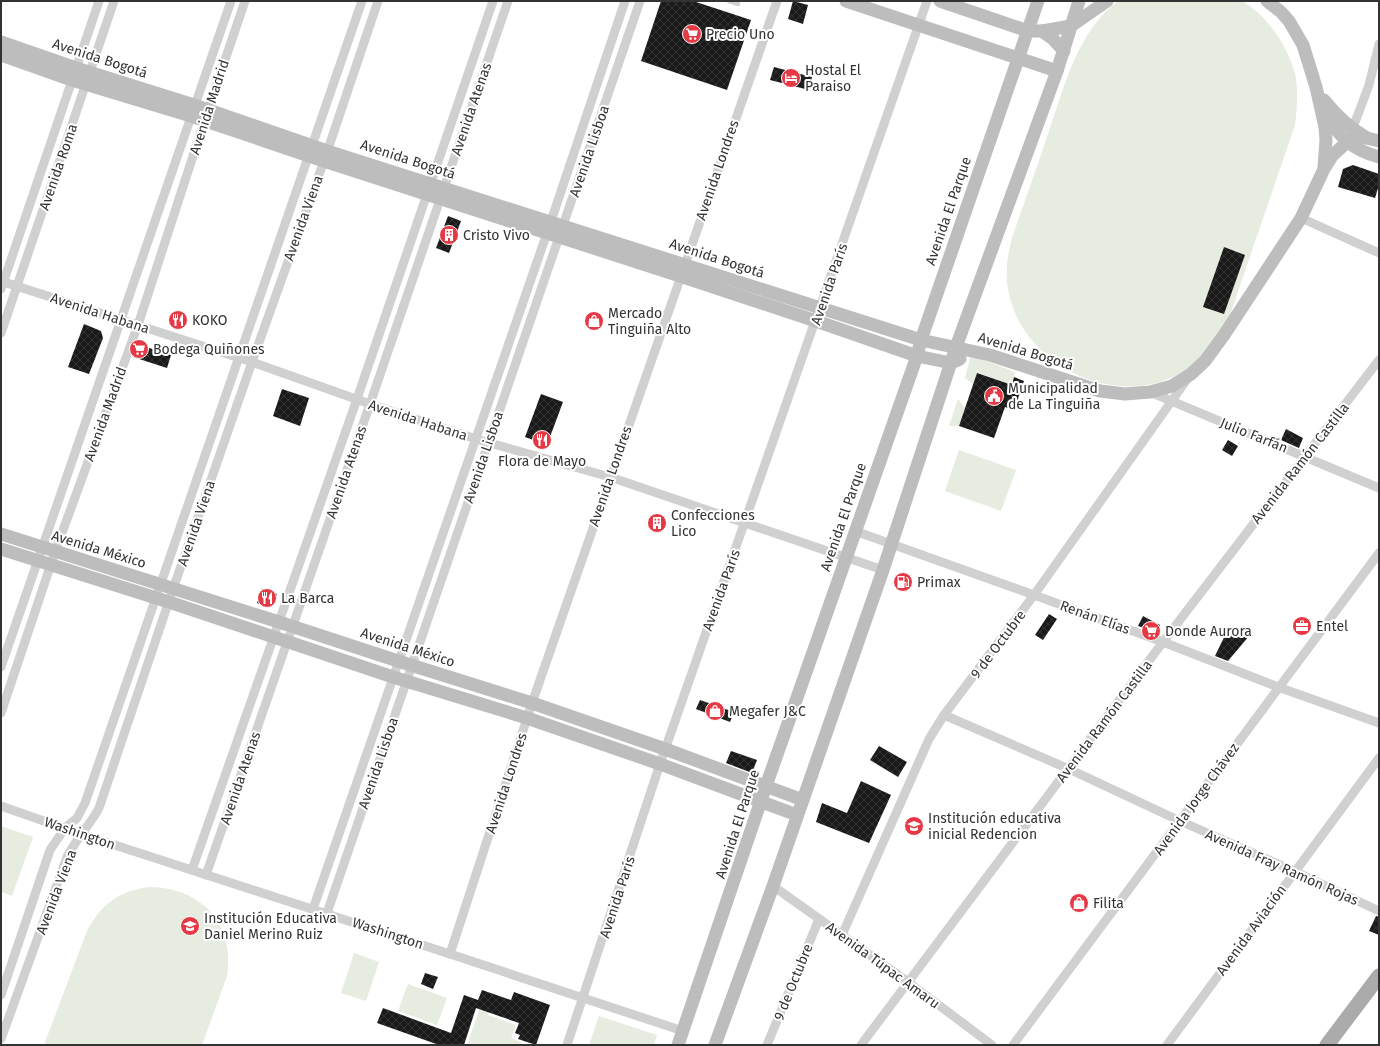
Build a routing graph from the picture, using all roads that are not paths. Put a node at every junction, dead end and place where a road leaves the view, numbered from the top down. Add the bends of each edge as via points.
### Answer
1 (99, 1) edge
2 (114, 1) edge
3 (230, 1) edge
4 (245, 1) edge
5 (362, 1) edge
6 (378, 1) edge
7 (493, 1) edge
8 (508, 1) edge
9 (625, 1) edge
10 (640, 1) edge
11 (729, 1) edge
12 (777, 1) edge
13 (846, 1) edge
14 (927, 1) edge
15 (940, 1) edge
16 (1038, 1) edge
17 (1079, 1) edge
18 (1106, 1) edge
19 (1267, 1) edge
20 (738, 4) dead end
21 (920, 25) junction
22 (1071, 26) junction
23 (1028, 31) junction
24 (1042, 31) junction
25 (1, 42) edge
26 (1379, 44) edge
27 (1064, 51) junction
28 (1, 55) edge
29 (1018, 58) junction
30 (1057, 71) junction
31 (74, 74) junction
32 (88, 78) junction
33 (1316, 87) junction
34 (1320, 106) junction
35 (193, 111) junction
36 (206, 115) junction
37 (1352, 130) junction
38 (1373, 140) edge
39 (1347, 142) junction
40 (310, 151) junction
41 (326, 156) junction
42 (1379, 157) edge
43 (1324, 169) junction
44 (429, 189) junction
45 (442, 193) junction
46 (1301, 218) junction
47 (555, 229) junction
48 (1379, 253) edge
49 (682, 270) junction
50 (2, 284) edge
51 (17, 286) junction
52 (818, 314) junction
53 (121, 320) junction
54 (138, 325) junction
55 (1, 333) edge
56 (921, 340) junction
57 (956, 346) junction
58 (976, 352) junction
59 (912, 354) junction
60 (239, 358) junction
61 (1379, 360) edge
62 (252, 362) junction
63 (951, 363) junction
64 (1191, 374) junction
65 (1150, 392) junction
66 (357, 400) junction
67 (1172, 401) junction
68 (370, 404) junction
69 (476, 439) junction
70 (488, 443) junction
71 (1305, 456) junction
72 (610, 477) junction
73 (1379, 488) edge
74 (745, 523) junction
75 (855, 531) junction
76 (1, 534) edge
77 (891, 544) junction
78 (1, 549) edge
79 (55, 552) junction
80 (1379, 553) edge
81 (40, 554) junction
82 (846, 557) junction
83 (51, 565) junction
84 (882, 570) junction
85 (160, 585) junction
86 (173, 589) junction
87 (1034, 594) junction
88 (162, 600) junction
89 (279, 622) junction
90 (292, 626) junction
91 (274, 638) junction
92 (287, 642) junction
93 (1163, 642) junction
94 (398, 661) junction
95 (411, 665) junction
96 (1, 667) edge
97 (393, 677) junction
98 (406, 681) junction
99 (1278, 687) junction
100 (532, 703) junction
101 (1, 713) edge
102 (944, 715) junction
103 (526, 718) junction
104 (1379, 723) edge
105 (665, 749) junction
106 (1379, 758) edge
107 (660, 764) junction
108 (1069, 769) junction
109 (766, 786) junction
110 (802, 800) junction
111 (762, 802) junction
112 (1, 806) edge
113 (797, 815) junction
114 (1180, 821) junction
115 (65, 828) junction
116 (81, 834) junction
117 (192, 870) junction
118 (1294, 871) junction
119 (206, 875) junction
120 (773, 886) junction
121 (313, 909) junction
122 (1379, 911) edge
123 (327, 913) junction
124 (819, 919) junction
125 (842, 935) junction
126 (450, 954) junction
127 (1379, 976) edge
128 (908, 982) junction
129 (1, 995) edge
130 (584, 998) junction
131 (683, 1031) junction
132 (1, 1039) edge
133 (567, 1045) edge
134 (678, 1045) edge
135 (715, 1045) edge
136 (767, 1045) edge
137 (861, 1045) edge
138 (992, 1045) edge
139 (1013, 1045) edge
140 (1167, 1045) edge
141 (1327, 1045) edge

1 - 31 street, Avenida Roma
2 - 32 street, Avenida Roma
3 - 35 street, Avenida Madrid
4 - 36 street, Avenida Madrid
5 - 40 street, Avenida Viena
6 - 41 street, Avenida Viena
7 - 44 street, Avenida Atenas
8 - 45 street, Avenida Atenas
9 - 47 street, Avenida Lisboa
10 - 47 street, Avenida Lisboa
11 - 20 lane
12 - 49 street, Avenida Londres
13 - 21 street
14 - 21 street, Avenida París
15 - 23 street
16 - 23 street, Avenida El Parque
17 - 22 street
18 - 22 street
19 - 33 street via 1281,12 1304,45
21 - 29 street
21 - 52 street, Avenida París
22 - 24 street
22 - 27 street
23 - 24 street
23 - 29 street, Avenida El Parque
24 - 27 street
25 - 31 street, Avenida Bogotá
26 - 37 street
27 - 30 street
28 - 31 street, Avenida Bogotá
29 - 30 street
29 - 56 street, Avenida El Parque
30 - 57 street
31 - 32 street, Avenida Bogotá
31 - 50 street, Avenida Roma
32 - 35 street, Avenida Bogotá
32 - 51 street, Avenida Roma
33 - 34 street
33 - 37 street via 1330,108
34 - 39 street via 1330,123
34 - 43 street via 1326,140
35 - 36 street, Avenida Bogotá
35 - 53 street, Avenida Madrid
36 - 40 street, Avenida Bogotá
36 - 54 street, Avenida Madrid
37 - 38 street
37 - 39 street
38 - 39 street via 1358,138
39 - 42 street via 1358,150
39 - 43 street via 1332,156
40 - 41 street, Avenida Bogotá
40 - 60 street, Avenida Viena
41 - 44 street, Avenida Bogotá
41 - 62 street, Avenida Viena
43 - 46 street, Avenida Bogotá
44 - 45 street, Avenida Bogotá
44 - 66 street, Avenida Atenas
45 - 47 street, Avenida Bogotá
45 - 68 street, Avenida Atenas
46 - 48 street
46 - 64 street, Avenida Bogotá via 1224,335 1205,361
47 - 49 street, Avenida Bogotá
47 - 69 street, Avenida Lisboa
47 - 70 street, Avenida Lisboa
49 - 52 street, Avenida Bogotá
49 - 72 street, Avenida Londres
50 - 51 street, Avenida Habana
51 - 53 street, Avenida Habana
51 - 55 street, Avenida Roma
52 - 56 street, Avenida Bogotá
52 - 59 street, Avenida Bogotá
52 - 74 street, Avenida París
53 - 54 street, Avenida Habana
53 - 81 street, Avenida Madrid
54 - 60 street, Avenida Habana
54 - 79 street, Avenida Madrid
56 - 57 street, Avenida Bogotá
56 - 59 street, Avenida El Parque
57 - 58 street, Avenida Bogotá
57 - 63 street
58 - 63 street
58 - 65 street, Avenida Bogotá via 1100,391 1125,394
59 - 63 street, Avenida Bogotá
59 - 75 street, Avenida El Parque
60 - 62 street, Avenida Habana
60 - 85 street, Avenida Viena
61 - 71 street, Avenida Ramón Castilla
62 - 66 street, Avenida Habana
62 - 86 street, Avenida Viena
63 - 77 street
64 - 65 street, Avenida Bogotá via 1172,386
64 - 67 street, 9 de Octubre
65 - 67 street, Julio Farfán
66 - 68 street, Avenida Habana
66 - 89 street, Avenida Atenas
67 - 71 street, Julio Farfán
67 - 87 street, 9 de Octubre
68 - 69 street, Avenida Habana
68 - 90 street, Avenida Atenas
69 - 70 street, Avenida Habana
69 - 94 street, Avenida Lisboa
70 - 72 street, Avenida Habana
70 - 95 street, Avenida Lisboa
71 - 73 street, Julio Farfán
71 - 93 street, Avenida Ramón Castilla
72 - 74 street, Avenida Habana
72 - 100 street, Avenida Londres
74 - 82 street, Avenida Habana
74 - 105 street, Avenida París
75 - 77 street, Renán Elías
75 - 82 street, Avenida El Parque
76 - 81 street, Avenida México
77 - 84 street
77 - 87 street, Renán Elías
78 - 81 street, Avenida México
79 - 81 street, Avenida México
79 - 83 street, Avenida Madrid
79 - 85 street, Avenida México
80 - 99 street, Avenida Jorge Chávez
81 - 83 street, Avenida México
81 - 96 street, Avenida Madrid
82 - 84 street, Avenida Habana
82 - 109 street, Avenida El Parque
83 - 88 street, Avenida México
83 - 101 street, Avenida Madrid
84 - 110 street
85 - 86 street, Avenida México
85 - 88 street, Avenida Viena
86 - 88 street, Avenida Viena
86 - 89 street, Avenida México
87 - 93 street, Renán Elías
87 - 102 street, 9 de Octubre
88 - 91 street, Avenida México
88 - 115 street, Avenida Viena via 85,803 77,818
88 - 116 street, Avenida Viena via 99,808
89 - 90 street, Avenida México
89 - 91 street, Avenida Atenas
90 - 92 street, Avenida Atenas
90 - 94 street, Avenida México
91 - 92 street, Avenida México
91 - 117 street, Avenida Atenas
92 - 97 street, Avenida México
92 - 119 street, Avenida Atenas
93 - 99 street, Renán Elías
93 - 108 street, Avenida Ramón Castilla
94 - 95 street, Avenida México
94 - 97 street, Avenida Lisboa
95 - 98 street, Avenida Lisboa
95 - 100 street, Avenida México
97 - 98 street, Avenida México
97 - 121 street, Avenida Lisboa
98 - 103 street, Avenida México
98 - 123 street, Avenida Lisboa
99 - 104 street, Renán Elías
99 - 114 street, Avenida Jorge Chávez
100 - 103 street, Avenida Londres
100 - 105 street, Avenida México
102 - 108 street, Avenida Fray Ramón Rojas
102 - 125 street, 9 de Octubre via 929,739
103 - 107 street, Avenida México
103 - 126 street, Avenida Londres
105 - 107 street, Avenida París
105 - 109 street, Avenida México
106 - 118 street, Avenida Aviación
107 - 111 street, Avenida México
107 - 130 street, Avenida París
108 - 114 street, Avenida Fray Ramón Rojas
108 - 128 street, Avenida Ramón Castilla
109 - 110 street, Avenida México
109 - 111 street, Avenida El Parque
110 - 113 street
111 - 113 street, Avenida México
111 - 131 street, Avenida El Parque
112 - 115 street, Washington
113 - 120 street
114 - 118 street, Avenida Fray Ramón Rojas
114 - 139 street, Avenida Jorge Chávez
115 - 116 street, Washington
115 - 129 street, Avenida Viena via 50,850
116 - 117 street, Washington
116 - 132 street, Avenida Viena via 65,864
117 - 119 street, Washington
118 - 122 street, Avenida Fray Ramón Rojas
118 - 140 street, Avenida Aviación
119 - 121 street, Washington
120 - 124 street, Avenida Túpac Amaru
120 - 135 street
121 - 123 street, Washington
123 - 126 street, Washington
124 - 125 street, Avenida Túpac Amaru
124 - 136 street, 9 de Octubre
125 - 128 street, Avenida Túpac Amaru
126 - 130 street, Washington
127 - 141 main road
128 - 137 street, Avenida Ramón Castilla
128 - 138 street, Avenida Túpac Amaru
130 - 131 street, Washington
130 - 133 street, Avenida París
131 - 134 street, Avenida El Parque

